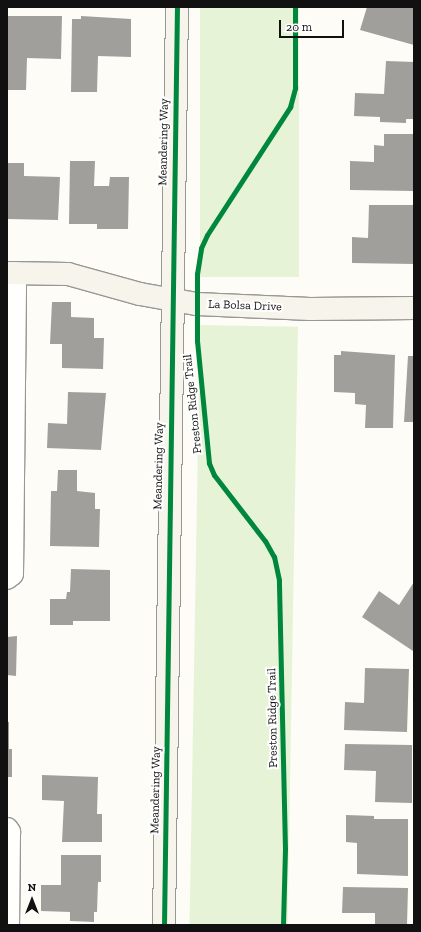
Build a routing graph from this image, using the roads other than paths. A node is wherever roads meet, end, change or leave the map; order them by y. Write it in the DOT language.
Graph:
graph roads {
  1 [pos="177,7"];
  2 [pos="11,273"];
  3 [pos="171,300"];
  4 [pos="414,308"];
  5 [pos="7,578"];
  6 [pos="7,829"];
  7 [pos="8,925"];
  8 [pos="164,925"];
  1 -- 3 [label="street, Meandering Way"];
  2 -- 3 [label="street, La Bolsa Drive"];
  2 -- 5 [label="street"];
  3 -- 4 [label="street, La Bolsa Drive"];
  3 -- 8 [label="street, Meandering Way"];
  6 -- 7 [label="street"];
}
